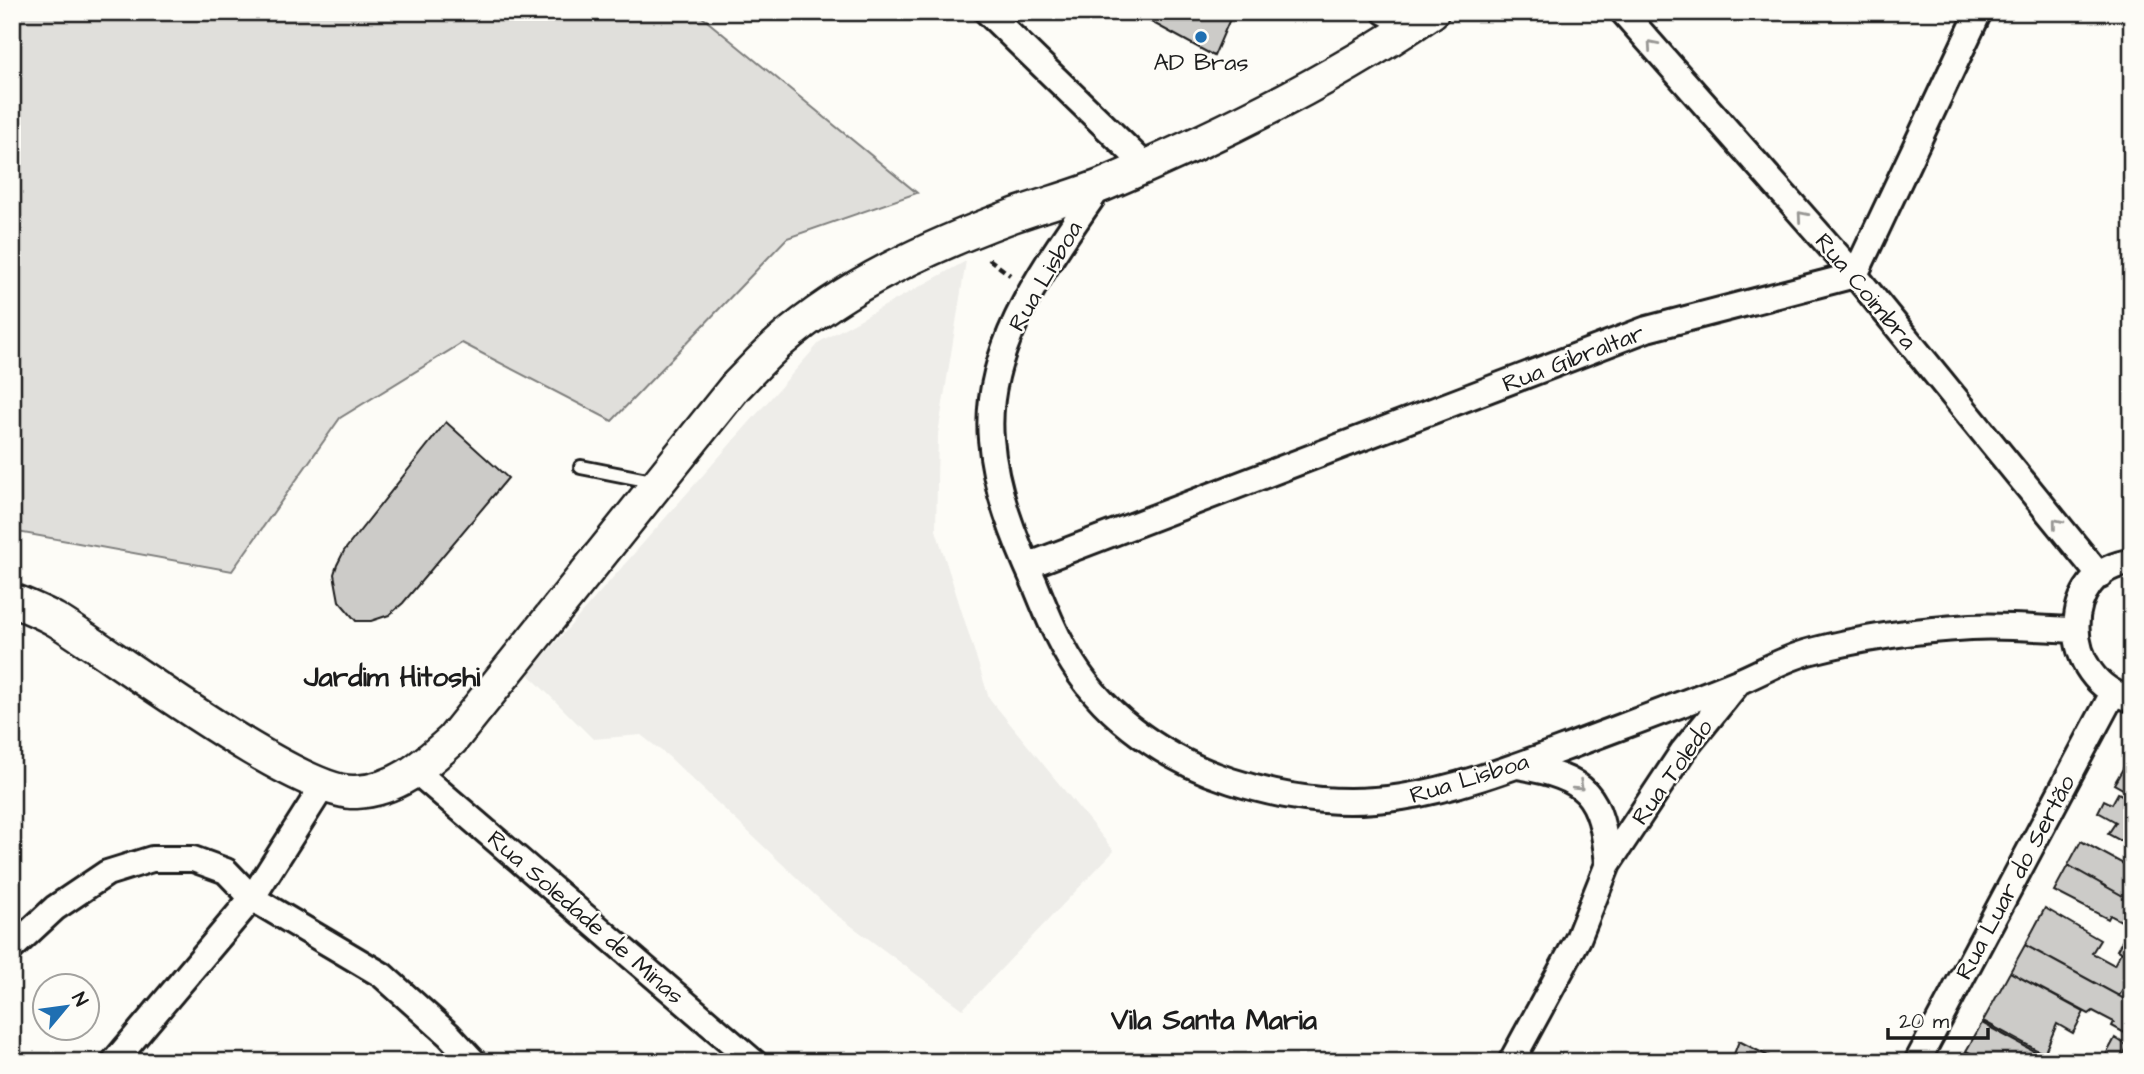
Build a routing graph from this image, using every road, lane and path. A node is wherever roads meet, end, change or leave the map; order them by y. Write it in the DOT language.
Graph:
graph roads {
  1 [pos="987,12"];
  2 [pos="1623,12"];
  3 [pos="1979,12"];
  4 [pos="1410,17"];
  5 [pos="1146,166"];
  6 [pos="1100,186"];
  7 [pos="961,236"];
  8 [pos="1855,275"];
  9 [pos="1031,292"];
  10 [pos="582,467"];
  11 [pos="657,482"];
  12 [pos="2132,562"];
  13 [pos="1027,566"];
  14 [pos="2100,576"];
  15 [pos="12,600"];
  16 [pos="2075,630"];
  17 [pos="1740,681"];
  18 [pos="2122,696"];
  19 [pos="1515,766"];
  20 [pos="417,772"];
  21 [pos="323,786"];
  22 [pos="1608,864"];
  23 [pos="252,898"];
  24 [pos="12,948"];
  25 [pos="114,1062"];
  26 [pos="474,1062"];
  27 [pos="754,1062"];
  28 [pos="1511,1062"];
  29 [pos="1917,1062"];
  1 -- 5 [label="street"];
  8 -- 2 [label="street, Rua Coimbra, one-way"];
  3 -- 8 [label="street"];
  4 -- 5 [label="street"];
  5 -- 6 [label="street"];
  6 -- 7 [label="street"];
  6 -- 9 [label="street, Rua Lisboa"];
  7 -- 9 [label="path"];
  7 -- 11 [label="street"];
  8 -- 13 [label="street, Rua Gibraltar"];
  14 -- 8 [label="street, Rua Coimbra, one-way"];
  9 -- 13 [label="street, Rua Lisboa"];
  10 -- 11 [label="lane"];
  11 -- 20 [label="street"];
  12 -- 14 [label="street"];
  13 -- 19 [label="street, Rua Lisboa"];
  14 -- 16 [label="street"];
  15 -- 21 [label="street"];
  16 -- 17 [label="street, Rua Lisboa"];
  16 -- 18 [label="street"];
  17 -- 19 [label="street, Rua Lisboa"];
  17 -- 22 [label="street, Rua Toledo"];
  18 -- 29 [label="street, Rua Luar do Sertão"];
  19 -- 22 [label="street, Rua Toledo, one-way"];
  20 -- 21 [label="street"];
  20 -- 27 [label="street, Rua Soledade de Minas"];
  21 -- 23 [label="street"];
  22 -- 28 [label="street, Rua Toledo"];
  23 -- 24 [label="street"];
  23 -- 25 [label="street"];
  23 -- 26 [label="street"];
}
